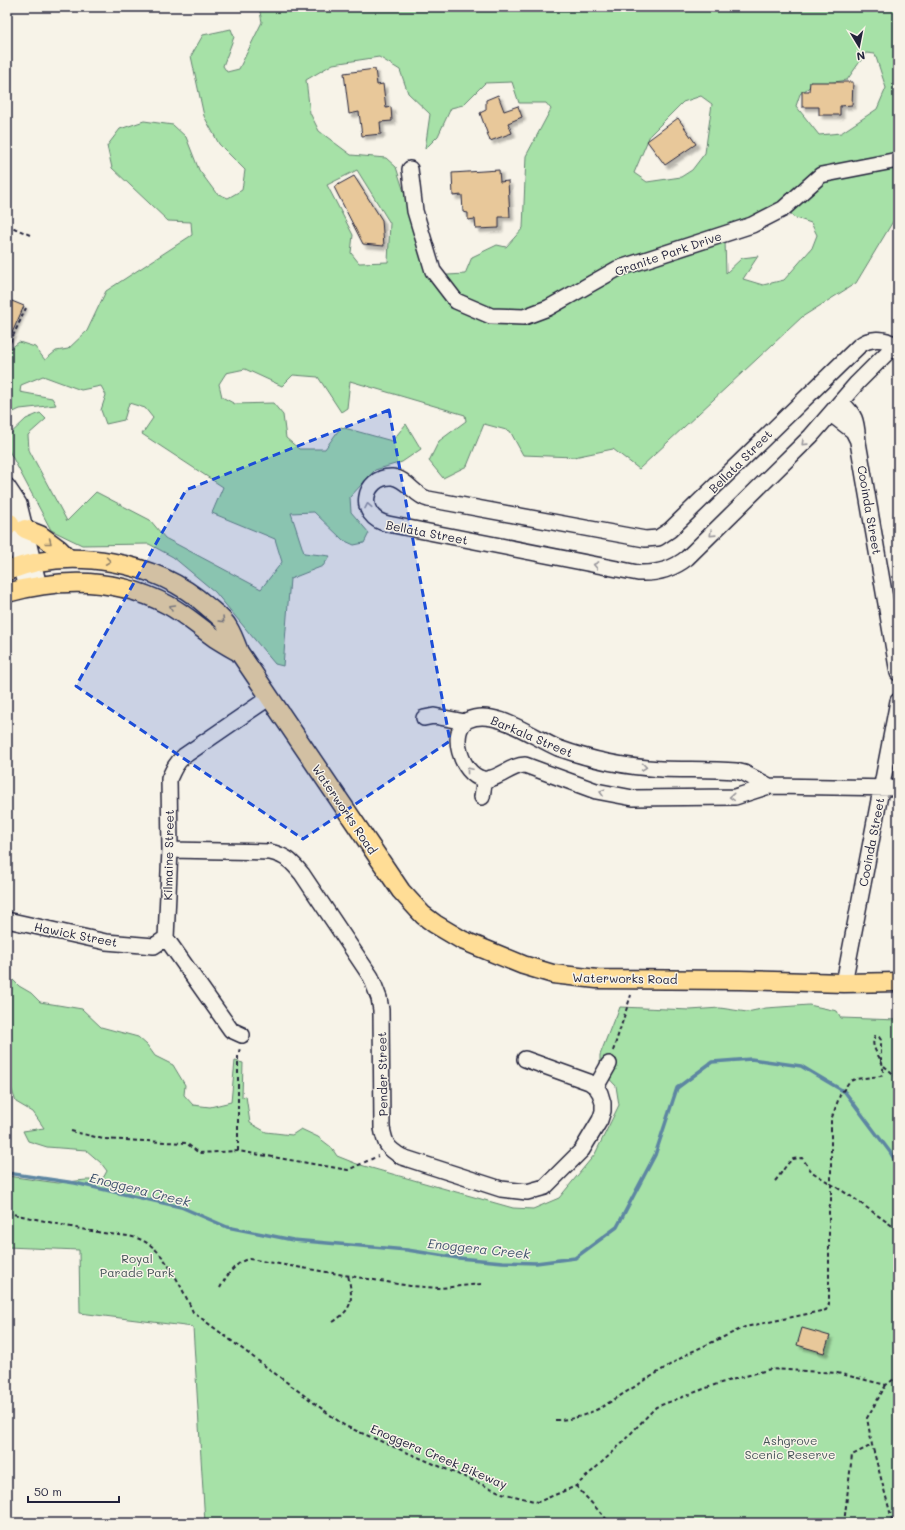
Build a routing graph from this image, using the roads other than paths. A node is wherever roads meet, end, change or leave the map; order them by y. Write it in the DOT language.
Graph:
graph roads {
  1 [pos="898,160"];
  2 [pos="410,169"];
  3 [pos="896,344"];
  4 [pos="841,402"];
  5 [pos="831,414"];
  6 [pos="858,442"];
  7 [pos="7,490"];
  8 [pos="12,522"];
  9 [pos="69,560"];
  10 [pos="21,567"];
  11 [pos="33,587"];
  12 [pos="7,593"];
  13 [pos="239,652"];
  14 [pos="898,673"];
  15 [pos="270,697"];
  16 [pos="898,701"];
  17 [pos="424,718"];
  18 [pos="465,722"];
  19 [pos="491,778"];
  20 [pos="769,786"];
  21 [pos="881,788"];
  22 [pos="898,788"];
  23 [pos="482,796"];
  24 [pos="170,850"];
  25 [pos="7,920"];
  26 [pos="166,938"];
  27 [pos="898,982"];
  28 [pos="844,983"];
  29 [pos="242,1035"];
  30 [pos="526,1059"];
  31 [pos="609,1064"];
  32 [pos="596,1087"];
  1 -- 2 [label="street, Granite Park Drive"];
  3 -- 4 [label="street, Bellata Street"];
  5 -- 3 [label="street, Bellata Street, one-way"];
  4 -- 5 [label="street, Bellata Street"];
  4 -- 6 [label="street, Cooinda Street"];
  5 -- 6 [label="street, Cooinda Street"];
  6 -- 14 [label="street, Cooinda Street"];
  7 -- 8 [label="street"];
  8 -- 9 [label="main road, one-way"];
  8 -- 10 [label="street"];
  9 -- 10 [label="main road, Waterworks Road"];
  9 -- 13 [label="main road, Waterworks Road, one-way"];
  10 -- 11 [label="street"];
  11 -- 12 [label="main road, Waterworks Road"];
  13 -- 11 [label="main road, Waterworks Road, one-way"];
  13 -- 15 [label="main road, Waterworks Road"];
  15 -- 24 [label="street, Kilmaine Street"];
  15 -- 28 [label="main road, Waterworks Road"];
  16 -- 21 [label="street, Cooinda Street"];
  17 -- 18 [label="street"];
  19 -- 18 [label="street, one-way"];
  18 -- 20 [label="street, Barkala Street, one-way"];
  20 -- 19 [label="street, Barkala Street, one-way"];
  19 -- 23 [label="street"];
  20 -- 21 [label="street, Barkala Street"];
  21 -- 22 [label="street, Barkala Street"];
  21 -- 28 [label="street, Cooinda Street"];
  24 -- 26 [label="street, Kilmaine Street"];
  24 -- 32 [label="street, Pender Street"];
  25 -- 26 [label="street, Hawick Street"];
  26 -- 29 [label="street"];
  27 -- 28 [label="main road, Waterworks Road"];
  30 -- 32 [label="street"];
  31 -- 32 [label="street"];
}
